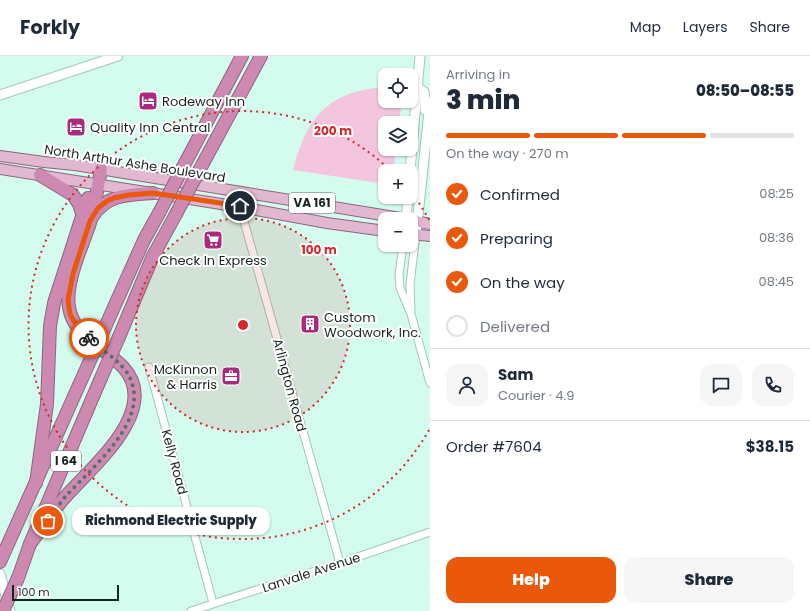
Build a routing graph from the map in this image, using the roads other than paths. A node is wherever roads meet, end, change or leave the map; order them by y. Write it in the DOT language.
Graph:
graph roads {
  1 [pos="118,56"];
  2 [pos="242,56"];
  3 [pos="261,56"];
  4 [pos="420,56"];
  5 [pos="418,77"];
  6 [pos="418,88"];
  7 [pos="0,95"];
  8 [pos="430,102"];
  9 [pos="415,108"];
  10 [pos="427,132"];
  11 [pos="0,156"];
  12 [pos="411,164"];
  13 [pos="0,169"];
  14 [pos="99,169"];
  15 [pos="40,175"];
  16 [pos="95,184"];
  17 [pos="153,193"];
  18 [pos="319,204"];
  19 [pos="240,206"];
  20 [pos="415,212"];
  21 [pos="378,214"];
  22 [pos="87,218"];
  23 [pos="418,222"];
  24 [pos="430,224"];
  25 [pos="378,230"];
  26 [pos="418,235"];
  27 [pos="430,236"];
  28 [pos="402,252"];
  29 [pos="412,252"];
  30 [pos="411,314"];
  31 [pos="150,367"];
  32 [pos="430,383"];
  33 [pos="36,483"];
  34 [pos="430,532"];
  35 [pos="30,544"];
  36 [pos="0,562"];
  37 [pos="340,563"];
  38 [pos="0,574"];
  39 [pos="213,604"];
  40 [pos="3,611"];
  41 [pos="10,611"];
  42 [pos="191,611"];
  1 -- 7 [label="main road"];
  2 -- 33 [label="highway, I 64, bridge"];
  3 -- 35 [label="highway, I 64, bridge"];
  4 -- 5 [label="main road"];
  6 -- 10 [label="main road"];
  8 -- 10 [label="main road"];
  9 -- 12 [label="main road"];
  10 -- 20 [label="main road"];
  11 -- 14 [label="main road, North Arthur Ashe Boulevard / VA 161"];
  13 -- 15 [label="main road, North Arthur Ashe Boulevard / VA 161"];
  14 -- 16 [label="highway"];
  14 -- 18 [label="main road, North Arthur Ashe Boulevard / VA 161"];
  15 -- 16 [label="main road, North Arthur Ashe Boulevard / VA 161"];
  15 -- 22 [label="highway"];
  16 -- 17 [label="main road, North Arthur Ashe Boulevard / VA 161"];
  16 -- 22 [label="highway"];
  17 -- 19 [label="main road, North Arthur Ashe Boulevard / VA 161"];
  17 -- 22 [label="highway"];
  18 -- 19 [label="main road"];
  18 -- 21 [label="main road, North Arthur Ashe Boulevard / VA 161"];
  19 -- 25 [label="main road, North Arthur Ashe Boulevard / VA 161"];
  19 -- 37 [label="street, Arlington Road"];
  22 -- 33 [label="highway"];
  22 -- 35 [label="highway"];
  23 -- 24 [label="main road"];
  26 -- 27 [label="main road"];
  28 -- 30 [label="street"];
  29 -- 30 [label="street"];
  30 -- 32 [label="street"];
  31 -- 39 [label="street, Kelly Road"];
  33 -- 36 [label="highway, I 64"];
  34 -- 37 [label="street, Lanvale Avenue"];
  35 -- 40 [label="highway, I 64, bridge"];
  37 -- 39 [label="street, Lanvale Avenue"];
  38 -- 41 [label="main road"];
  39 -- 42 [label="street, Lanvale Avenue"];
}
